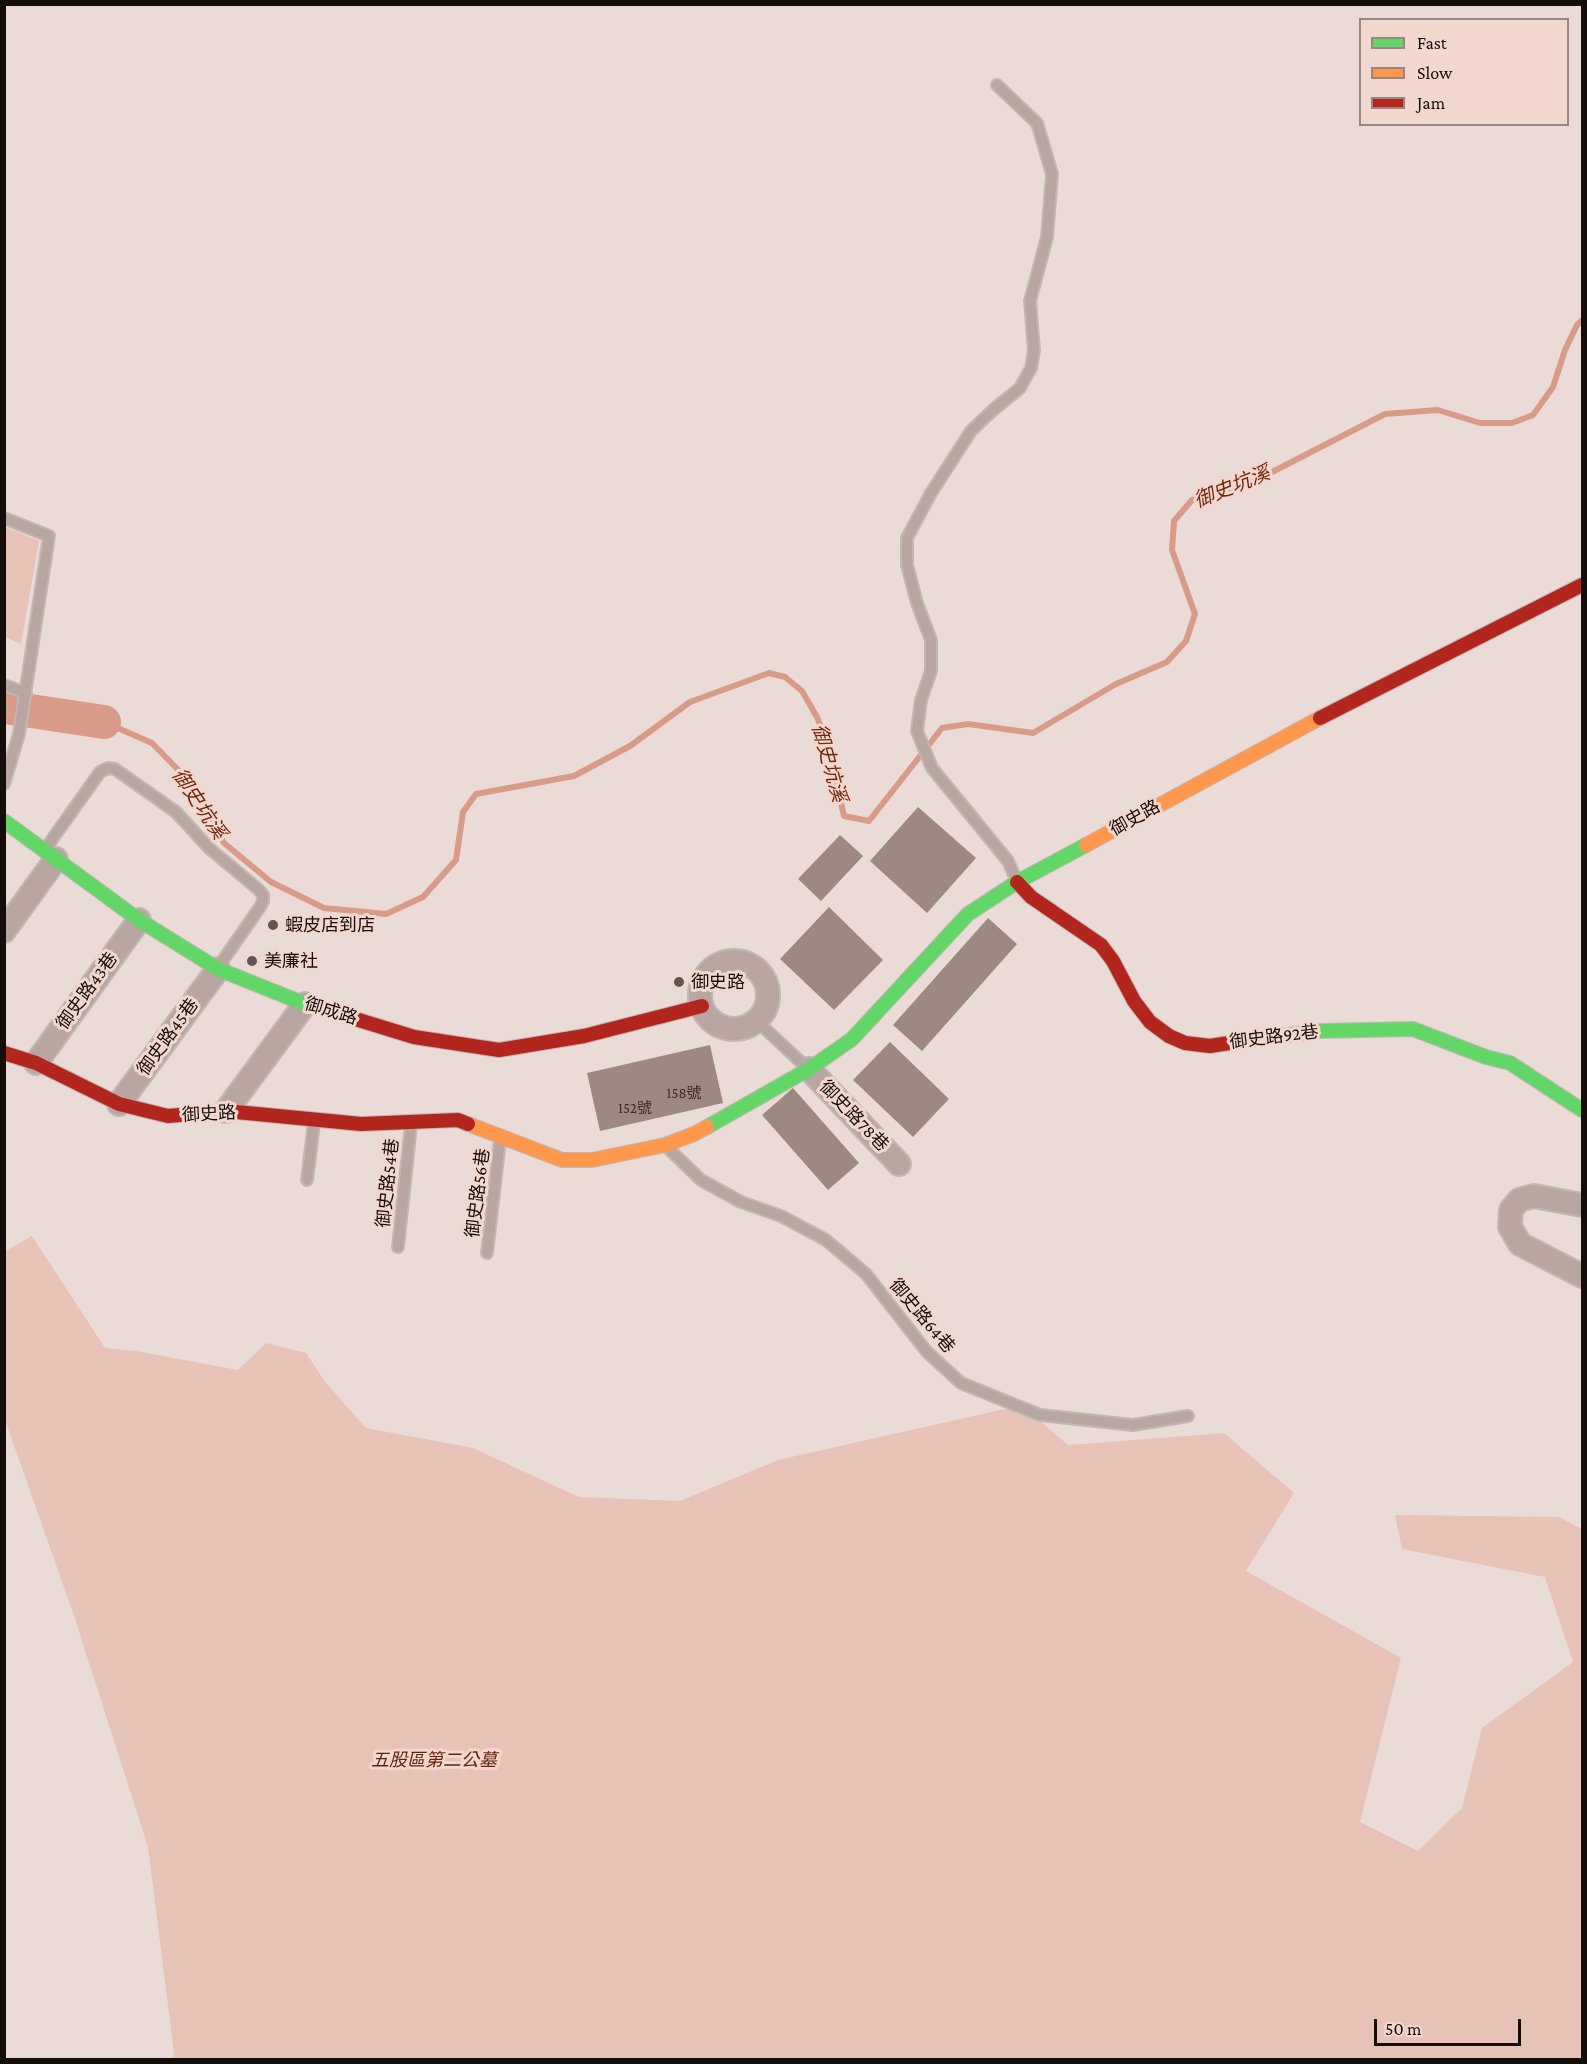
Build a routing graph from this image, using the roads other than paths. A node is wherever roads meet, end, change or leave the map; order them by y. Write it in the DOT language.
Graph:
graph roads {
  1 [pos="998,85"];
  2 [pos="4,518"];
  3 [pos="1582,585"];
  4 [pos="4,685"];
  5 [pos="26,693"];
  6 [pos="4,784"];
  7 [pos="4,821"];
  8 [pos="50,855"];
  9 [pos="1017,882"];
  10 [pos="139,920"];
  11 [pos="4,931"];
  12 [pos="218,969"];
  13 [pos="305,1004"];
  14 [pos="702,1006"];
  15 [pos="757,1021"];
  16 [pos="4,1053"];
  17 [pos="36,1063"];
  18 [pos="809,1069"];
  19 [pos="119,1104"];
  20 [pos="1582,1110"];
  21 [pos="226,1111"];
  22 [pos="314,1119"];
  23 [pos="411,1122"];
  24 [pos="501,1136"];
  25 [pos="665,1145"];
  26 [pos="899,1164"];
  27 [pos="307,1180"];
  28 [pos="1582,1205"];
  29 [pos="398,1247"];
  30 [pos="487,1253"];
  31 [pos="1582,1276"];
  32 [pos="1188,1416"];
  1 -- 9 [label="lane"];
  2 -- 5 [label="lane"];
  3 -- 9 [label="street, 御史路"];
  4 -- 5 [label="lane"];
  5 -- 6 [label="lane"];
  7 -- 8 [label="street, 御成路"];
  8 -- 10 [label="street, 御成路"];
  8 -- 11 [label="street"];
  8 -- 12 [label="lane"];
  9 -- 18 [label="street, 御史路"];
  9 -- 20 [label="street, 御史路92巷"];
  10 -- 12 [label="street, 御成路"];
  10 -- 17 [label="street, 御史路43巷"];
  12 -- 13 [label="street, 御成路"];
  12 -- 19 [label="street, 御史路45巷"];
  13 -- 14 [label="street, 御成路"];
  13 -- 21 [label="street"];
  14 -- 15 [label="street"];
  14 -- 15 [label="street"];
  15 -- 18 [label="lane"];
  16 -- 17 [label="street, 御史路"];
  17 -- 19 [label="street, 御史路"];
  18 -- 25 [label="street, 御史路"];
  18 -- 26 [label="street, 御史路78巷"];
  19 -- 21 [label="street, 御史路"];
  21 -- 22 [label="street, 御史路"];
  22 -- 23 [label="street, 御史路"];
  22 -- 27 [label="lane"];
  23 -- 24 [label="street, 御史路"];
  23 -- 29 [label="lane, 御史路54巷"];
  24 -- 25 [label="street, 御史路"];
  24 -- 30 [label="lane, 御史路56巷"];
  25 -- 32 [label="lane, 御史路64巷"];
  28 -- 31 [label="street"];
}
